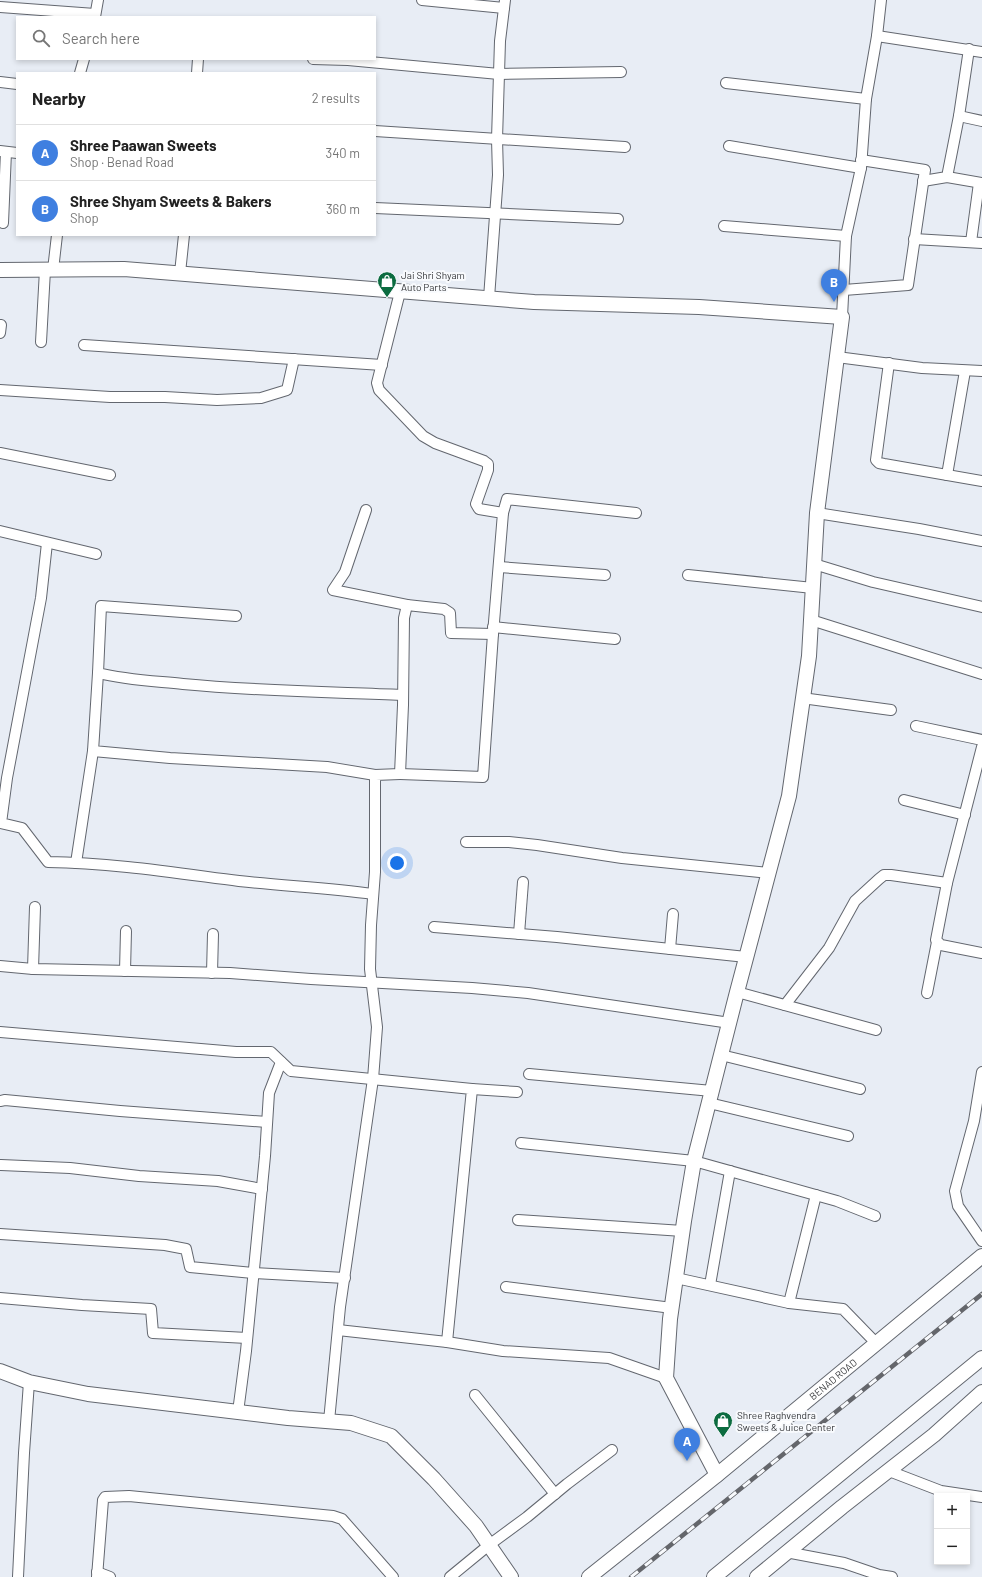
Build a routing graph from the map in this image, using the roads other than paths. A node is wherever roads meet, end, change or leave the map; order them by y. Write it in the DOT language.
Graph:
graph roads {
  1 [pos="98,0"];
  2 [pos="422,0"];
  3 [pos="881,0"];
  4 [pos="504,4"];
  5 [pos="0,7"];
  6 [pos="95,15"];
  7 [pos="877,36"];
  8 [pos="969,49"];
  9 [pos="982,52"];
  10 [pos="84,60"];
  11 [pos="198,60"];
  12 [pos="348,60"];
  13 [pos="80,72"];
  14 [pos="197,72"];
  15 [pos="621,72"];
  16 [pos="500,74"];
  17 [pos="0,82"];
  18 [pos="726,83"];
  19 [pos="16,84"];
  20 [pos="866,99"];
  21 [pos="959,116"];
  22 [pos="982,121"];
  23 [pos="376,131"];
  24 [pos="497,139"];
  25 [pos="729,146"];
  26 [pos="625,147"];
  27 [pos="3,152"];
  28 [pos="16,153"];
  29 [pos="861,164"];
  30 [pos="947,177"];
  31 [pos="924,181"];
  32 [pos="981,183"];
  33 [pos="376,208"];
  34 [pos="494,214"];
  35 [pos="618,219"];
  36 [pos="3,223"];
  37 [pos="724,226"];
  38 [pos="57,236"];
  39 [pos="184,236"];
  40 [pos="846,236"];
  41 [pos="914,238"];
  42 [pos="971,242"];
  43 [pos="982,243"];
  44 [pos="0,270"];
  45 [pos="49,270"];
  46 [pos="180,274"];
  47 [pos="844,290"];
  48 [pos="400,292"];
  49 [pos="489,298"];
  50 [pos="842,317"];
  51 [pos="41,342"];
  52 [pos="84,345"];
  53 [pos="838,357"];
  54 [pos="294,359"];
  55 [pos="889,363"];
  56 [pos="382,365"];
  57 [pos="965,370"];
  58 [pos="982,371"];
  59 [pos="0,390"];
  60 [pos="0,453"];
  61 [pos="110,475"];
  62 [pos="947,475"];
  63 [pos="982,482"];
  64 [pos="366,510"];
  65 [pos="503,513"];
  66 [pos="636,513"];
  67 [pos="817,513"];
  68 [pos="0,531"];
  69 [pos="982,541"];
  70 [pos="47,543"];
  71 [pos="96,554"];
  72 [pos="814,564"];
  73 [pos="499,568"];
  74 [pos="605,575"];
  75 [pos="688,575"];
  76 [pos="813,588"];
  77 [pos="407,605"];
  78 [pos="982,607"];
  79 [pos="236,616"];
  80 [pos="811,620"];
  81 [pos="493,631"];
  82 [pos="615,640"];
  83 [pos="98,673"];
  84 [pos="982,674"];
  85 [pos="402,695"];
  86 [pos="802,698"];
  87 [pos="891,710"];
  88 [pos="916,726"];
  89 [pos="982,740"];
  90 [pos="982,747"];
  91 [pos="92,750"];
  92 [pos="400,774"];
  93 [pos="375,775"];
  94 [pos="904,800"];
  95 [pos="965,815"];
  96 [pos="1,823"];
  97 [pos="466,842"];
  98 [pos="76,863"];
  99 [pos="769,873"];
  100 [pos="523,882"];
  101 [pos="947,883"];
  102 [pos="373,894"];
  103 [pos="35,907"];
  104 [pos="673,914"];
  105 [pos="434,927"];
  106 [pos="126,931"];
  107 [pos="213,934"];
  108 [pos="519,934"];
  109 [pos="937,942"];
  110 [pos="670,949"];
  111 [pos="982,953"];
  112 [pos="746,958"];
  113 [pos="0,966"];
  114 [pos="33,969"];
  115 [pos="125,971"];
  116 [pos="212,973"];
  117 [pos="372,982"];
  118 [pos="737,992"];
  119 [pos="927,994"];
  120 [pos="785,1005"];
  121 [pos="730,1022"];
  122 [pos="876,1030"];
  123 [pos="0,1032"];
  124 [pos="721,1055"];
  125 [pos="281,1062"];
  126 [pos="982,1072"];
  127 [pos="529,1074"];
  128 [pos="373,1079"];
  129 [pos="472,1089"];
  130 [pos="860,1089"];
  131 [pos="517,1092"];
  132 [pos="711,1097"];
  133 [pos="0,1101"];
  134 [pos="268,1122"];
  135 [pos="848,1136"];
  136 [pos="521,1143"];
  137 [pos="694,1161"];
  138 [pos="1,1165"];
  139 [pos="730,1171"];
  140 [pos="262,1189"];
  141 [pos="816,1195"];
  142 [pos="876,1216"];
  143 [pos="518,1220"];
  144 [pos="683,1231"];
  145 [pos="0,1234"];
  146 [pos="982,1241"];
  147 [pos="982,1256"];
  148 [pos="253,1273"];
  149 [pos="345,1278"];
  150 [pos="676,1278"];
  151 [pos="710,1285"];
  152 [pos="506,1287"];
  153 [pos="0,1298"];
  154 [pos="789,1302"];
  155 [pos="672,1308"];
  156 [pos="338,1330"];
  157 [pos="247,1338"];
  158 [pos="447,1342"];
  159 [pos="876,1343"];
  160 [pos="982,1358"];
  161 [pos="0,1371"];
  162 [pos="666,1378"];
  163 [pos="29,1382"];
  164 [pos="982,1392"];
  165 [pos="475,1395"];
  166 [pos="238,1412"];
  167 [pos="329,1421"];
  168 [pos="612,1450"];
  169 [pos="889,1471"];
  170 [pos="717,1476"];
  171 [pos="555,1494"];
  172 [pos="982,1497"];
  173 [pos="489,1545"];
  174 [pos="786,1552"];
  175 [pos="97,1575"];
  176 [pos="18,1577"];
  177 [pos="110,1577"];
  178 [pos="393,1577"];
  179 [pos="450,1577"];
  180 [pos="511,1577"];
  181 [pos="589,1577"];
  182 [pos="714,1577"];
  183 [pos="757,1577"];
  184 [pos="892,1577"];
  1 -- 6 [label="street"];
  2 -- 4 [label="street"];
  3 -- 7 [label="street"];
  4 -- 16 [label="street"];
  5 -- 6 [label="street"];
  7 -- 8 [label="street"];
  7 -- 20 [label="street"];
  8 -- 9 [label="street"];
  8 -- 21 [label="street"];
  10 -- 13 [label="street"];
  11 -- 14 [label="street"];
  12 -- 16 [label="street"];
  15 -- 16 [label="street"];
  16 -- 24 [label="street"];
  17 -- 19 [label="street"];
  18 -- 20 [label="street"];
  20 -- 29 [label="street"];
  21 -- 22 [label="street"];
  21 -- 30 [label="street"];
  23 -- 24 [label="street"];
  24 -- 26 [label="street"];
  24 -- 34 [label="street"];
  25 -- 29 [label="street"];
  27 -- 28 [label="street"];
  27 -- 36 [label="street"];
  29 -- 31 [label="street"];
  29 -- 40 [label="street"];
  30 -- 31 [label="street"];
  30 -- 32 [label="street"];
  31 -- 41 [label="street"];
  32 -- 42 [label="street"];
  33 -- 34 [label="street"];
  34 -- 35 [label="street"];
  34 -- 49 [label="street"];
  37 -- 40 [label="street"];
  38 -- 45 [label="street"];
  39 -- 46 [label="street"];
  40 -- 47 [label="street"];
  41 -- 42 [label="street"];
  41 -- 47 [label="street"];
  42 -- 43 [label="street"];
  44 -- 45 [label="street"];
  45 -- 46 [label="street"];
  45 -- 51 [label="street"];
  46 -- 48 [label="street"];
  47 -- 50 [label="street"];
  48 -- 49 [label="street"];
  48 -- 56 [label="street"];
  49 -- 50 [label="street"];
  50 -- 53 [label="street"];
  52 -- 54 [label="street"];
  53 -- 55 [label="street"];
  53 -- 67 [label="street"];
  54 -- 56 [label="street"];
  54 -- 59 [label="street"];
  55 -- 57 [label="street"];
  55 -- 62 [label="street"];
  56 -- 65 [label="street"];
  57 -- 58 [label="street"];
  57 -- 62 [label="street"];
  60 -- 61 [label="street"];
  62 -- 63 [label="street"];
  64 -- 77 [label="street"];
  65 -- 66 [label="street"];
  65 -- 73 [label="street"];
  67 -- 69 [label="street"];
  67 -- 72 [label="street"];
  68 -- 70 [label="street"];
  70 -- 71 [label="street"];
  70 -- 96 [label="street"];
  72 -- 76 [label="street"];
  72 -- 78 [label="street"];
  73 -- 74 [label="street"];
  73 -- 81 [label="street"];
  75 -- 76 [label="street"];
  76 -- 80 [label="street"];
  77 -- 81 [label="street"];
  77 -- 85 [label="street"];
  79 -- 83 [label="street"];
  80 -- 84 [label="street"];
  80 -- 86 [label="street"];
  81 -- 82 [label="street"];
  81 -- 92 [label="street"];
  83 -- 85 [label="street"];
  83 -- 91 [label="street"];
  85 -- 92 [label="street"];
  86 -- 87 [label="street"];
  86 -- 99 [label="street"];
  88 -- 89 [label="street"];
  90 -- 95 [label="street"];
  91 -- 93 [label="street"];
  91 -- 98 [label="street"];
  92 -- 93 [label="street"];
  93 -- 102 [label="street"];
  94 -- 95 [label="street"];
  95 -- 101 [label="street"];
  96 -- 98 [label="street"];
  97 -- 99 [label="street"];
  98 -- 102 [label="street"];
  99 -- 112 [label="street"];
  100 -- 108 [label="street"];
  101 -- 109 [label="street"];
  101 -- 120 [label="street"];
  102 -- 117 [label="street"];
  103 -- 114 [label="street"];
  104 -- 110 [label="street"];
  105 -- 108 [label="street"];
  106 -- 115 [label="street"];
  107 -- 116 [label="street"];
  108 -- 110 [label="street"];
  109 -- 111 [label="street"];
  109 -- 119 [label="street"];
  110 -- 112 [label="street"];
  112 -- 118 [label="street"];
  113 -- 114 [label="street"];
  114 -- 115 [label="street"];
  115 -- 116 [label="street"];
  116 -- 117 [label="street"];
  117 -- 121 [label="street"];
  117 -- 128 [label="street"];
  118 -- 120 [label="street"];
  118 -- 121 [label="street"];
  120 -- 122 [label="street"];
  121 -- 124 [label="street"];
  123 -- 125 [label="street"];
  124 -- 130 [label="street"];
  124 -- 132 [label="street"];
  125 -- 128 [label="street"];
  125 -- 134 [label="street"];
  126 -- 146 [label="street"];
  127 -- 132 [label="street"];
  128 -- 129 [label="street"];
  128 -- 149 [label="street"];
  129 -- 131 [label="street"];
  129 -- 158 [label="street"];
  132 -- 135 [label="street"];
  132 -- 137 [label="street"];
  133 -- 134 [label="street"];
  134 -- 140 [label="street"];
  136 -- 137 [label="street"];
  137 -- 139 [label="street"];
  137 -- 144 [label="street"];
  138 -- 140 [label="street"];
  139 -- 141 [label="street"];
  139 -- 151 [label="street"];
  140 -- 148 [label="street"];
  141 -- 142 [label="street"];
  141 -- 154 [label="street"];
  143 -- 144 [label="street"];
  144 -- 150 [label="street"];
  145 -- 148 [label="street"];
  147 -- 159 [label="street, BENAD ROAD"];
  148 -- 149 [label="street"];
  148 -- 157 [label="street"];
  149 -- 156 [label="street"];
  150 -- 151 [label="street"];
  150 -- 155 [label="street"];
  151 -- 154 [label="street"];
  152 -- 155 [label="street"];
  153 -- 157 [label="street"];
  154 -- 159 [label="street"];
  155 -- 162 [label="street"];
  156 -- 158 [label="street"];
  156 -- 167 [label="street"];
  157 -- 166 [label="street"];
  158 -- 162 [label="street"];
  159 -- 170 [label="street, BENAD ROAD"];
  160 -- 182 [label="street"];
  161 -- 163 [label="street"];
  162 -- 170 [label="street"];
  163 -- 166 [label="street"];
  163 -- 176 [label="street"];
  164 -- 169 [label="street"];
  165 -- 171 [label="street"];
  166 -- 167 [label="street"];
  167 -- 173 [label="street"];
  168 -- 171 [label="street"];
  169 -- 172 [label="street"];
  169 -- 174 [label="street"];
  170 -- 181 [label="street, BENAD ROAD"];
  171 -- 173 [label="street"];
  173 -- 179 [label="street"];
  173 -- 180 [label="street"];
  174 -- 183 [label="street"];
  174 -- 184 [label="street"];
  175 -- 177 [label="street"];
  175 -- 178 [label="street"];
}
